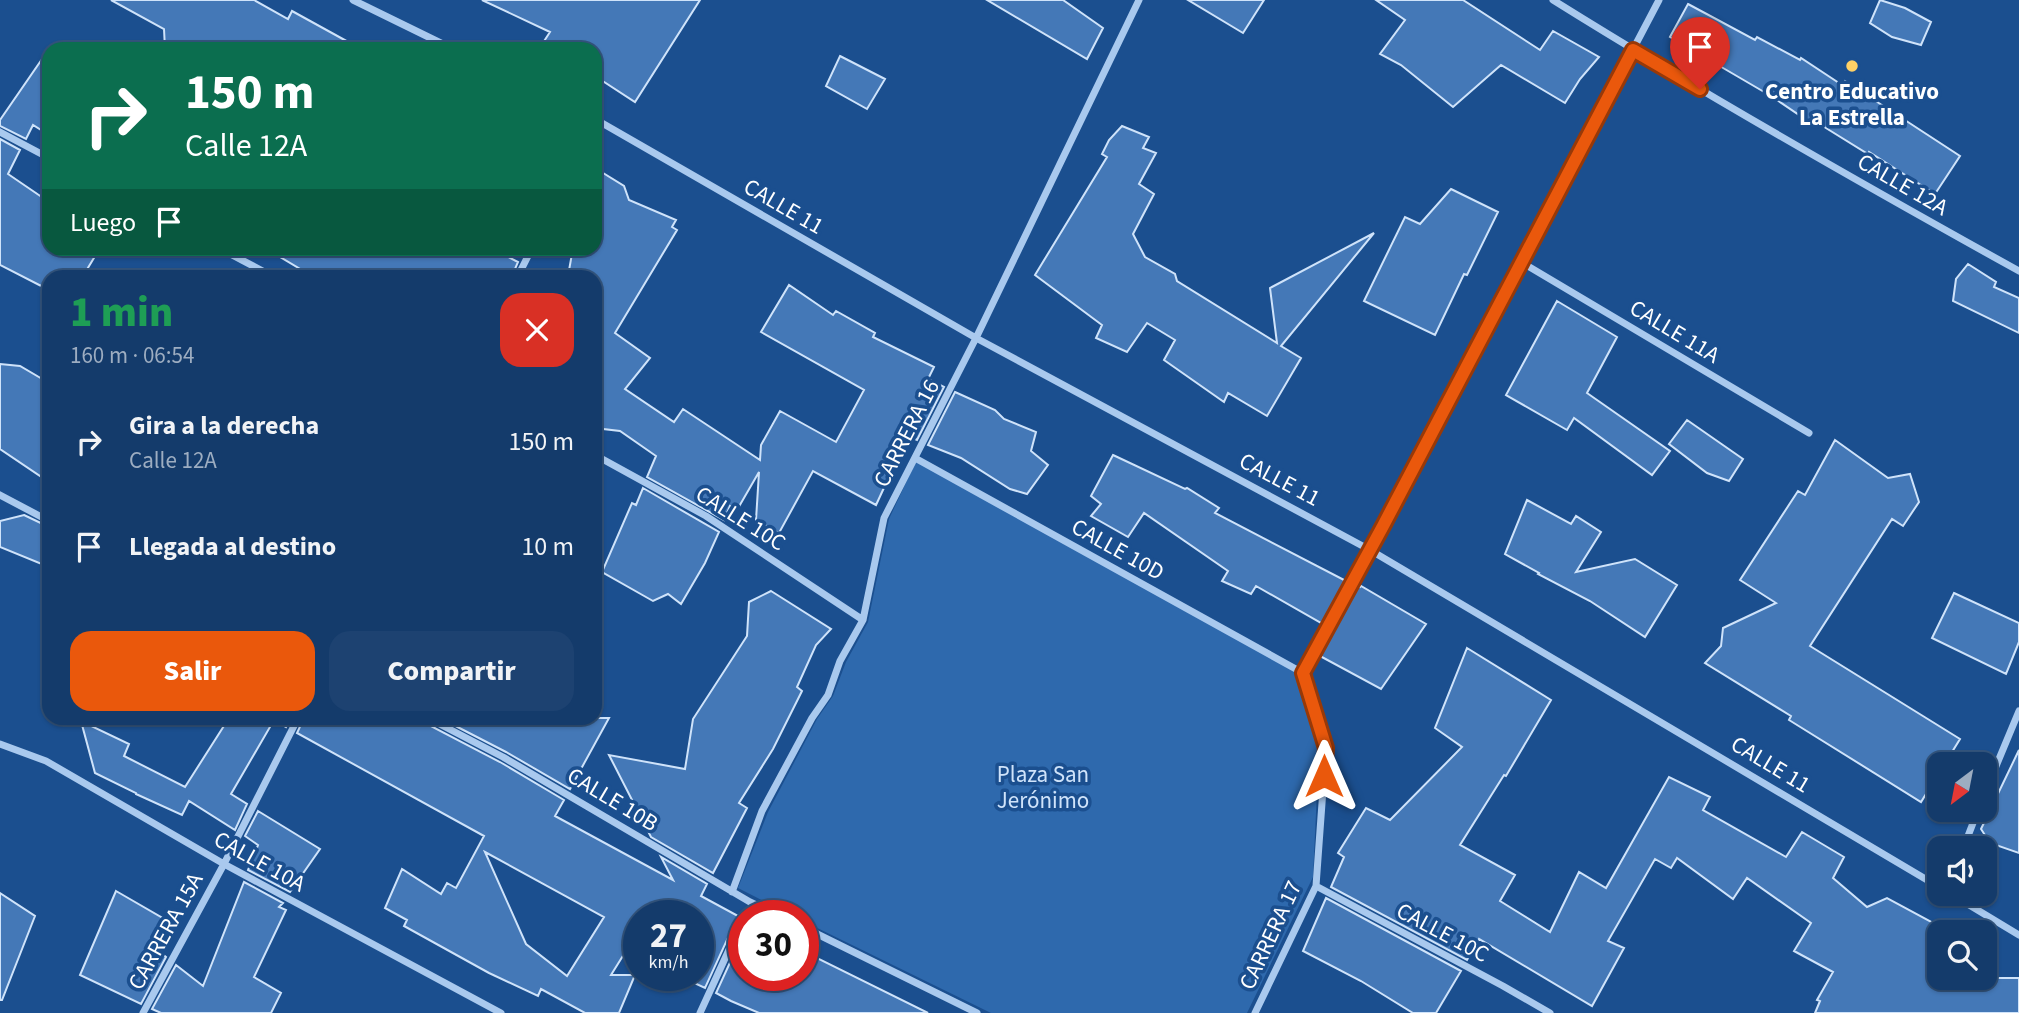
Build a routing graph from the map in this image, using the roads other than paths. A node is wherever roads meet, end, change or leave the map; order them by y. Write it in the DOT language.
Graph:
graph roads {
  1 [pos="354,0"];
  2 [pos="1139,0"];
  3 [pos="1553,0"];
  4 [pos="1659,0"];
  5 [pos="439,42"];
  6 [pos="1633,50"];
  7 [pos="602,123"];
  8 [pos="0,132"];
  9 [pos="42,154"];
  10 [pos="234,256"];
  11 [pos="1521,262"];
  12 [pos="261,270"];
  13 [pos="2019,271"];
  14 [pos="976,338"];
  15 [pos="1810,433"];
  16 [pos="915,458"];
  17 [pos="602,459"];
  18 [pos="0,495"];
  19 [pos="42,517"];
  20 [pos="1370,550"];
  21 [pos="863,620"];
  22 [pos="1303,673"];
  23 [pos="2019,711"];
  24 [pos="294,725"];
  25 [pos="441,725"];
  26 [pos="0,744"];
  27 [pos="1997,764"];
  28 [pos="224,864"];
  29 [pos="1927,880"];
  30 [pos="1316,886"];
  31 [pos="732,892"];
  32 [pos="746,900"];
  33 [pos="1971,906"];
  34 [pos="819,935"];
  35 [pos="2019,935"];
  36 [pos="728,951"];
  37 [pos="143,1013"];
  38 [pos="501,1013"];
  39 [pos="700,1013"];
  40 [pos="977,1013"];
  41 [pos="1255,1013"];
  42 [pos="1550,1013"];
  1 -- 5 [label="street"];
  2 -- 14 [label="street, CARRERA 16"];
  3 -- 6 [label="street, CALLE 12A"];
  4 -- 6 [label="street"];
  6 -- 11 [label="street"];
  6 -- 13 [label="street, CALLE 12A"];
  7 -- 14 [label="street, CALLE 11"];
  8 -- 9 [label="street"];
  10 -- 12 [label="street"];
  11 -- 15 [label="street, CALLE 11A"];
  11 -- 20 [label="street"];
  14 -- 16 [label="street, CARRERA 16"];
  14 -- 20 [label="street, CALLE 11"];
  16 -- 21 [label="street, CARRERA 16"];
  16 -- 22 [label="street, CALLE 10D"];
  17 -- 21 [label="street, CALLE 10C"];
  18 -- 19 [label="street"];
  20 -- 22 [label="street"];
  20 -- 29 [label="street, CALLE 11"];
  21 -- 31 [label="street, CARRERA 16"];
  22 -- 30 [label="street, CARRERA 17"];
  23 -- 27 [label="street"];
  24 -- 28 [label="street, CARRERA 15A"];
  25 -- 31 [label="street, CALLE 10B"];
  26 -- 28 [label="street, CALLE 10A"];
  28 -- 37 [label="street, CARRERA 15A"];
  28 -- 38 [label="street, CALLE 10A"];
  30 -- 41 [label="street, CARRERA 17"];
  30 -- 42 [label="street, CALLE 10C"];
  31 -- 32 [label="street, CALLE 10B"];
  33 -- 35 [label="street"];
  34 -- 40 [label="street"];
  36 -- 39 [label="street"];
}
